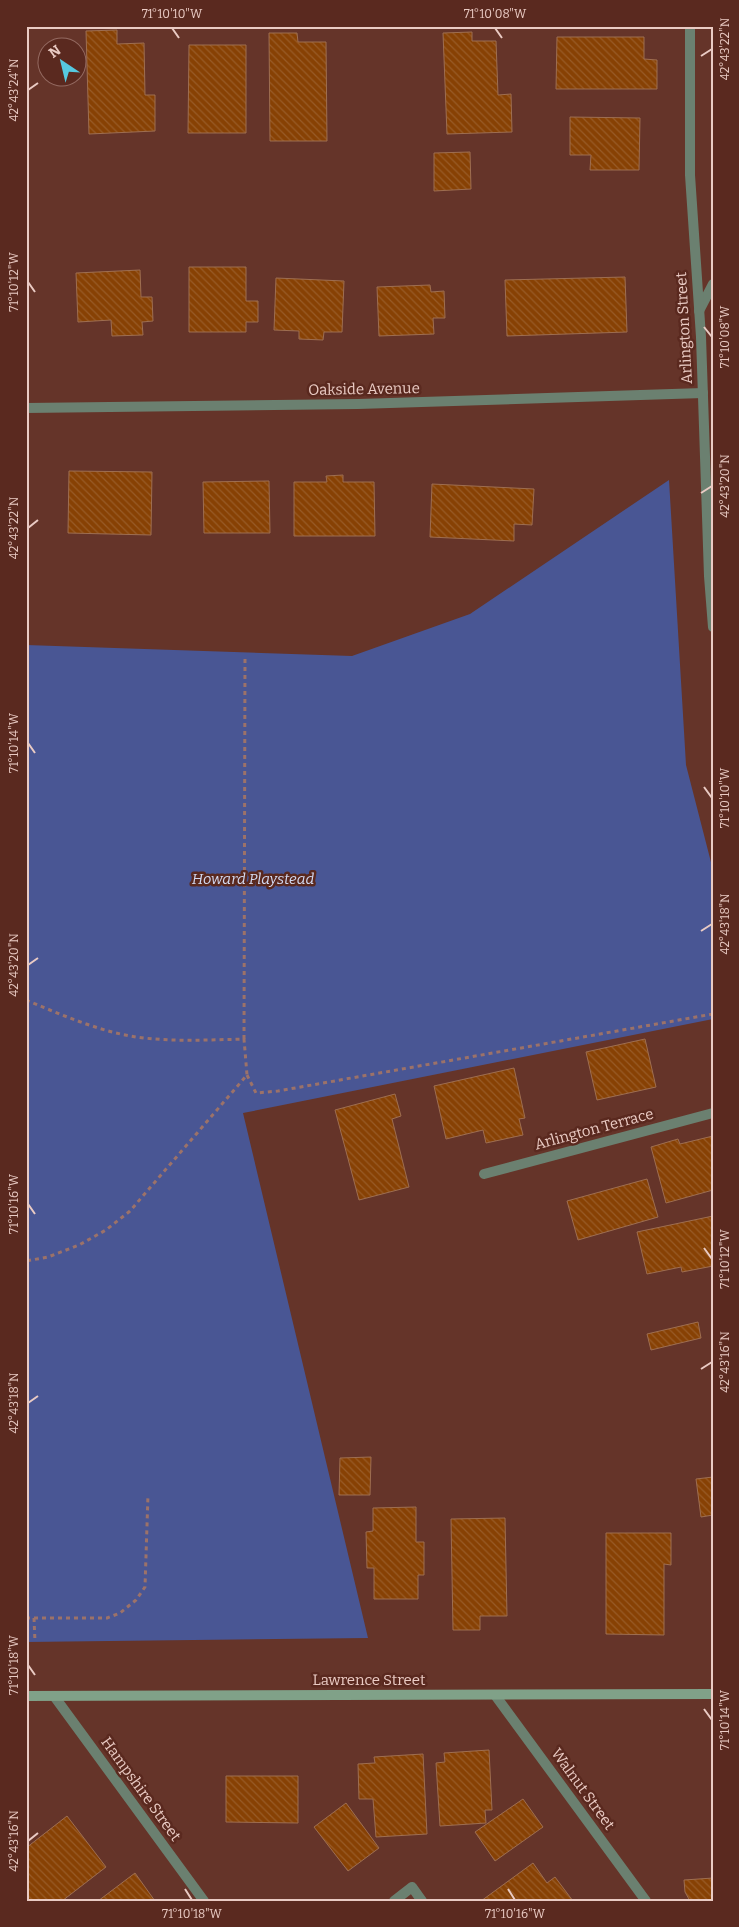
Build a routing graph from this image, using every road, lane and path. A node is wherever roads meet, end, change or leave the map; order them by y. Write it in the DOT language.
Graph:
graph roads {
  1 [pos="690,26"];
  2 [pos="713,284"];
  3 [pos="699,311"];
  4 [pos="703,393"];
  5 [pos="26,408"];
  6 [pos="712,620"];
  7 [pos="713,627"];
  8 [pos="245,657"];
  9 [pos="26,1000"];
  10 [pos="713,1014"];
  11 [pos="244,1039"];
  12 [pos="247,1075"];
  13 [pos="713,1113"];
  14 [pos="484,1174"];
  15 [pos="26,1262"];
  16 [pos="148,1495"];
  17 [pos="26,1618"];
  18 [pos="34,1618"];
  19 [pos="36,1642"];
  20 [pos="713,1694"];
  21 [pos="495,1695"];
  22 [pos="26,1696"];
  23 [pos="54,1696"];
  24 [pos="204,1901"];
  25 [pos="394,1901"];
  26 [pos="422,1901"];
  27 [pos="646,1901"];
  1 -- 3 [label="street, Arlington Street"];
  2 -- 3 [label="street"];
  3 -- 4 [label="street, Arlington Street"];
  4 -- 5 [label="street, Oakside Avenue"];
  4 -- 6 [label="street, Arlington Street"];
  6 -- 7 [label="street, Arlington Street"];
  8 -- 11 [label="path"];
  9 -- 11 [label="path"];
  10 -- 12 [label="path"];
  11 -- 12 [label="path"];
  12 -- 15 [label="path"];
  13 -- 14 [label="street, Arlington Terrace"];
  16 -- 18 [label="path"];
  17 -- 18 [label="path"];
  18 -- 19 [label="path"];
  20 -- 21 [label="main road, Lawrence Street"];
  21 -- 23 [label="main road, Lawrence Street"];
  21 -- 27 [label="street, Walnut Street"];
  22 -- 23 [label="main road, Lawrence Street"];
  23 -- 24 [label="street, Hampshire Street"];
  25 -- 26 [label="street"];
}
